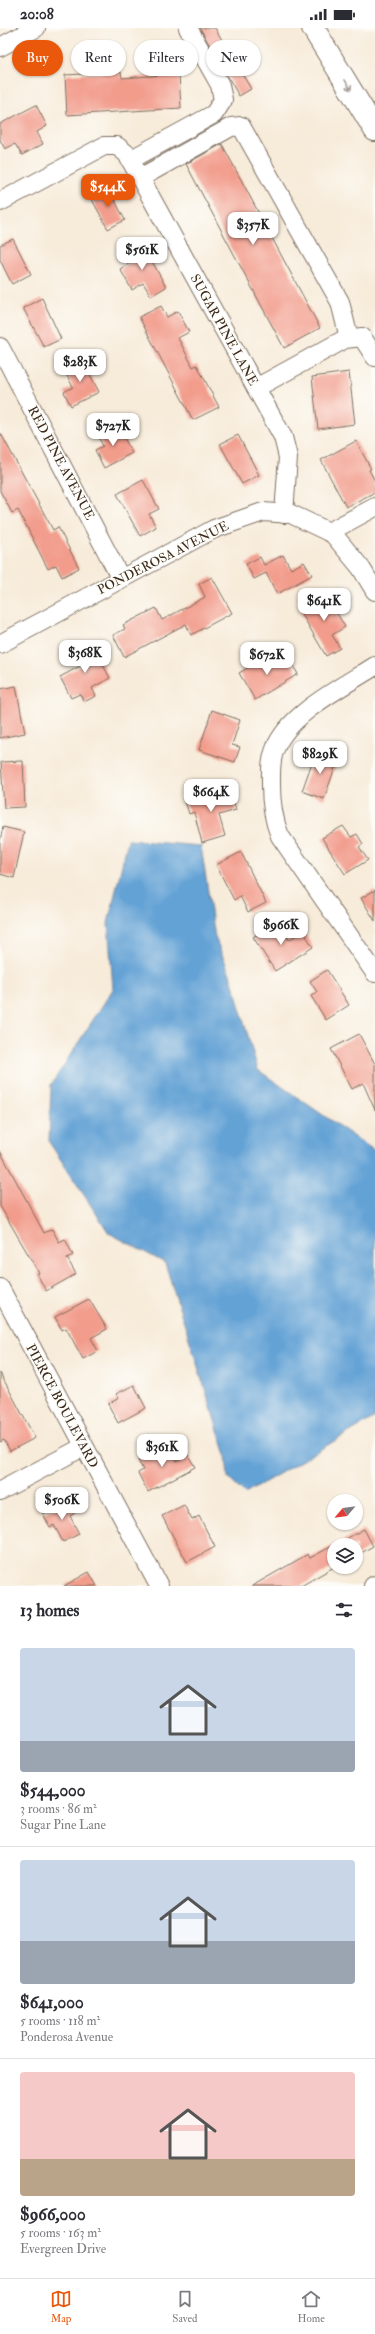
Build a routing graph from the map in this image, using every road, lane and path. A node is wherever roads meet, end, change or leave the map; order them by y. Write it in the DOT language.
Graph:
graph roads {
  1 [pos="36,28"];
  2 [pos="188,28"];
  3 [pos="313,28"];
  4 [pos="0,47"];
  5 [pos="375,130"];
  6 [pos="130,160"];
  7 [pos="140,178"];
  8 [pos="0,202"];
  9 [pos="349,338"];
  10 [pos="0,347"];
  11 [pos="375,357"];
  12 [pos="256,388"];
  13 [pos="375,507"];
  14 [pos="284,514"];
  15 [pos="329,532"];
  16 [pos="121,579"];
  17 [pos="375,592"];
  18 [pos="0,644"];
  19 [pos="375,666"];
  20 [pos="375,973"];
  21 [pos="0,1288"];
  22 [pos="83,1447"];
  23 [pos="0,1491"];
  24 [pos="159,1586"];
  1 -- 4 [label="street"];
  2 -- 6 [label="street"];
  3 -- 5 [label="highway, one-way"];
  6 -- 7 [label="street, SUGAR PINE LANE"];
  6 -- 8 [label="street, SUGAR PINE LANE"];
  7 -- 9 [label="street"];
  7 -- 12 [label="street, SUGAR PINE LANE"];
  9 -- 11 [label="street"];
  9 -- 12 [label="street"];
  10 -- 16 [label="street, RED PINE AVENUE"];
  12 -- 14 [label="street, SUGAR PINE LANE"];
  13 -- 15 [label="street"];
  14 -- 15 [label="street, PONDEROSA AVENUE"];
  14 -- 16 [label="street, PONDEROSA AVENUE"];
  15 -- 17 [label="street, PONDEROSA AVENUE"];
  16 -- 18 [label="street, PONDEROSA AVENUE"];
  19 -- 20 [label="street"];
  21 -- 22 [label="street, PIERCE BOULEVARD"];
  22 -- 23 [label="street"];
  22 -- 24 [label="street, PIERCE BOULEVARD"];
}
